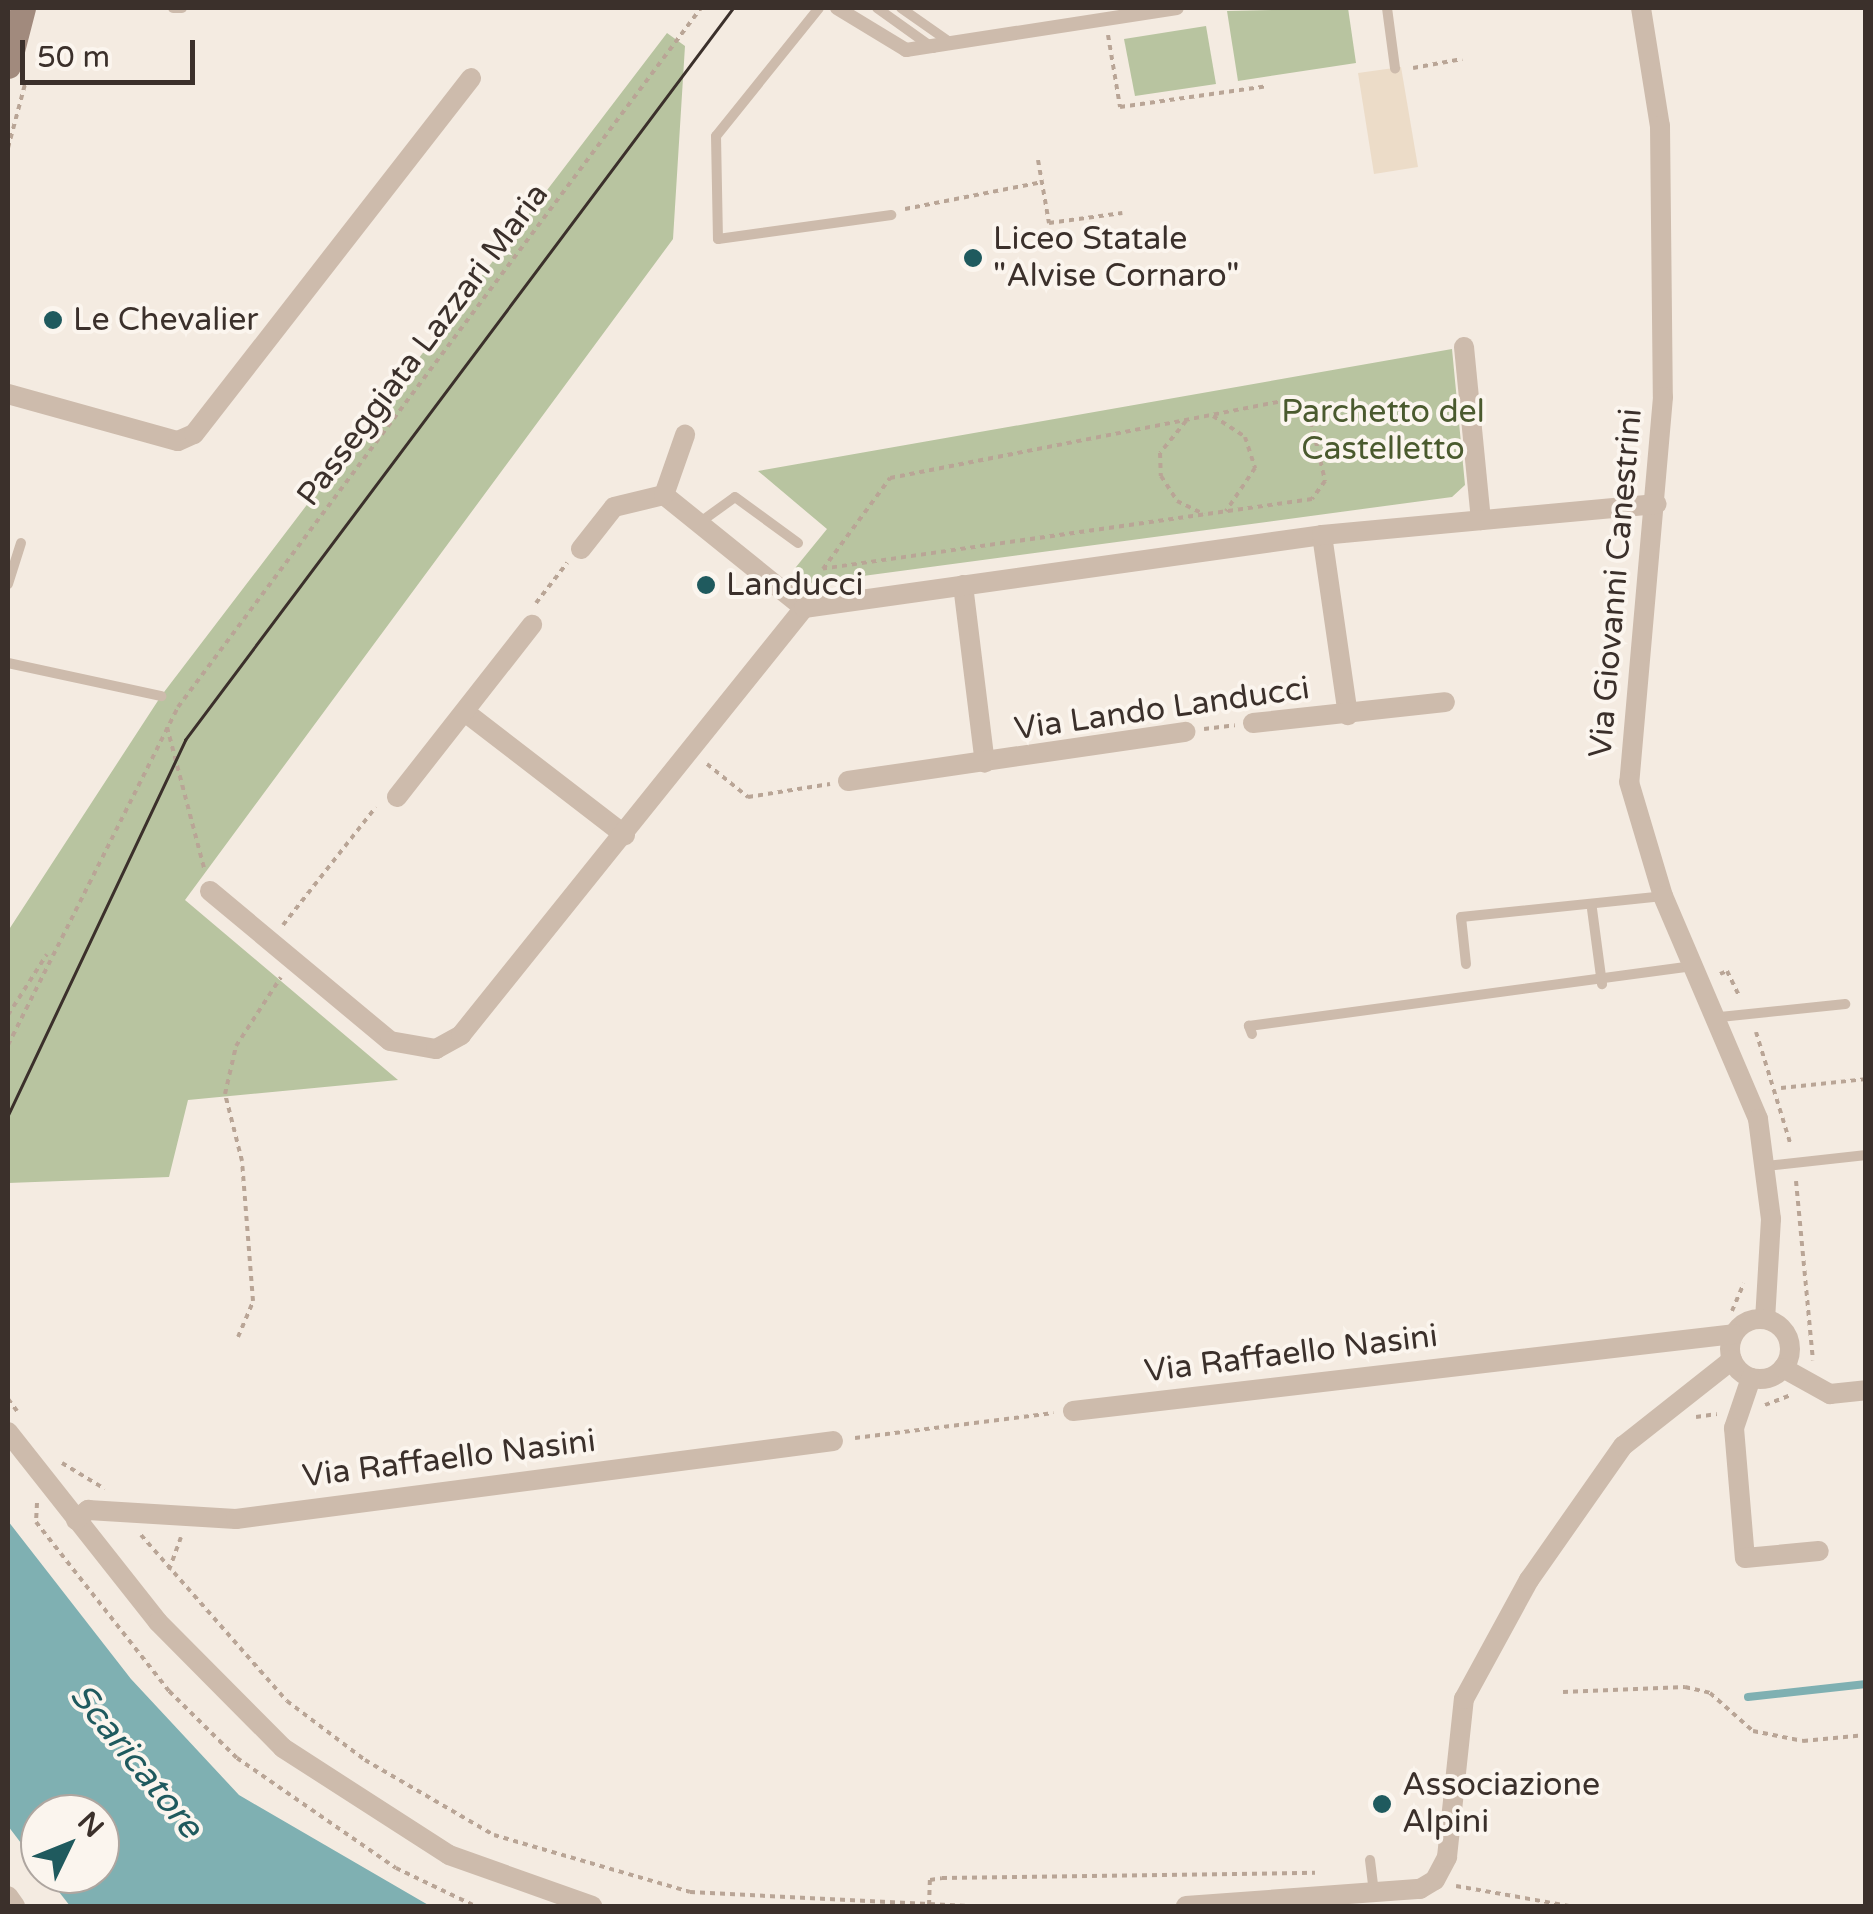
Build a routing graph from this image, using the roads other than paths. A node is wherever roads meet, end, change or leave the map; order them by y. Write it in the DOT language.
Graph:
graph roads {
  1 [pos="23,8"];
  2 [pos="173,8"];
  3 [pos="182,8"];
  4 [pos="819,8"];
  5 [pos="837,8"];
  6 [pos="877,8"];
  7 [pos="901,8"];
  8 [pos="1177,8"];
  9 [pos="1387,8"];
  10 [pos="1641,8"];
  11 [pos="952,44"];
  12 [pos="933,48"];
  13 [pos="8,66"];
  14 [pos="1399,69"];
  15 [pos="471,78"];
  16 [pos="891,215"];
  17 [pos="1464,348"];
  18 [pos="8,394"];
  19 [pos="685,435"];
  20 [pos="664,495"];
  21 [pos="1658,504"];
  22 [pos="1481,520"];
  23 [pos="699,523"];
  24 [pos="1322,536"];
  25 [pos="798,542"];
  26 [pos="20,544"];
  27 [pos="581,549"];
  28 [pos="8,584"];
  29 [pos="963,585"];
  30 [pos="804,608"];
  31 [pos="532,625"];
  32 [pos="8,662"];
  33 [pos="161,696"];
  34 [pos="1446,702"];
  35 [pos="465,712"];
  36 [pos="1348,714"];
  37 [pos="1253,723"];
  38 [pos="1185,732"];
  39 [pos="985,763"];
  40 [pos="848,782"];
  41 [pos="397,796"];
  42 [pos="626,835"];
  43 [pos="210,891"];
  44 [pos="1663,896"];
  45 [pos="1592,909"];
  46 [pos="1466,964"];
  47 [pos="1694,966"];
  48 [pos="1602,984"];
  49 [pos="1844,1004"];
  50 [pos="1720,1017"];
  51 [pos="1252,1034"];
  52 [pos="1866,1155"];
  53 [pos="1766,1166"];
  54 [pos="1765,1319"];
  55 [pos="1734,1334"];
  56 [pos="1732,1360"];
  57 [pos="1783,1368"];
  58 [pos="1751,1378"];
  59 [pos="1866,1390"];
  60 [pos="1073,1411"];
  61 [pos="8,1432"];
  62 [pos="833,1442"];
  63 [pos="76,1520"];
  64 [pos="1819,1551"];
  65 [pos="1370,1860"];
  66 [pos="1374,1893"];
  67 [pos="8,1896"];
  68 [pos="16,1906"];
  69 [pos="592,1906"];
  70 [pos="1186,1906"];
  1 -- 13 [label="main road"];
  2 -- 3 [label="lane"];
  4 -- 16 [label="lane"];
  5 -- 12 [label="street"];
  6 -- 12 [label="lane"];
  7 -- 11 [label="lane"];
  8 -- 11 [label="street"];
  9 -- 14 [label="lane"];
  10 -- 21 [label="street, Via Giovanni Canestrini"];
  11 -- 12 [label="street"];
  15 -- 18 [label="street"];
  17 -- 22 [label="street"];
  19 -- 20 [label="street"];
  20 -- 23 [label="street"];
  20 -- 27 [label="street"];
  21 -- 22 [label="street"];
  21 -- 44 [label="street, Via Giovanni Canestrini"];
  22 -- 24 [label="street"];
  23 -- 25 [label="lane"];
  23 -- 30 [label="street"];
  24 -- 29 [label="street"];
  24 -- 36 [label="street, Via Lando Landucci"];
  26 -- 28 [label="lane"];
  29 -- 30 [label="street"];
  29 -- 39 [label="street, Via Lando Landucci"];
  30 -- 42 [label="street"];
  31 -- 35 [label="street"];
  32 -- 33 [label="lane"];
  34 -- 36 [label="street, Via Lando Landucci"];
  35 -- 41 [label="street"];
  35 -- 42 [label="street"];
  36 -- 37 [label="street, Via Lando Landucci"];
  38 -- 39 [label="street, Via Lando Landucci"];
  39 -- 40 [label="street, Via Lando Landucci"];
  42 -- 43 [label="street"];
  44 -- 45 [label="lane"];
  44 -- 47 [label="street, Via Giovanni Canestrini"];
  45 -- 46 [label="lane"];
  45 -- 48 [label="lane"];
  47 -- 48 [label="lane"];
  47 -- 50 [label="street, Via Giovanni Canestrini"];
  48 -- 51 [label="lane"];
  49 -- 50 [label="lane"];
  50 -- 53 [label="street, Via Giovanni Canestrini"];
  52 -- 53 [label="lane"];
  53 -- 54 [label="street, Via Giovanni Canestrini"];
  54 -- 55 [label="street"];
  54 -- 57 [label="street, Via Giovanni Canestrini"];
  55 -- 56 [label="street"];
  55 -- 60 [label="street, Via Raffaello Nasini"];
  56 -- 58 [label="street"];
  56 -- 66 [label="street"];
  57 -- 58 [label="street"];
  57 -- 59 [label="street"];
  58 -- 64 [label="street"];
  61 -- 63 [label="street"];
  62 -- 63 [label="street, Via Raffaello Nasini"];
  63 -- 69 [label="street"];
  65 -- 66 [label="lane"];
  66 -- 70 [label="street"];
  67 -- 68 [label="street"];
}
